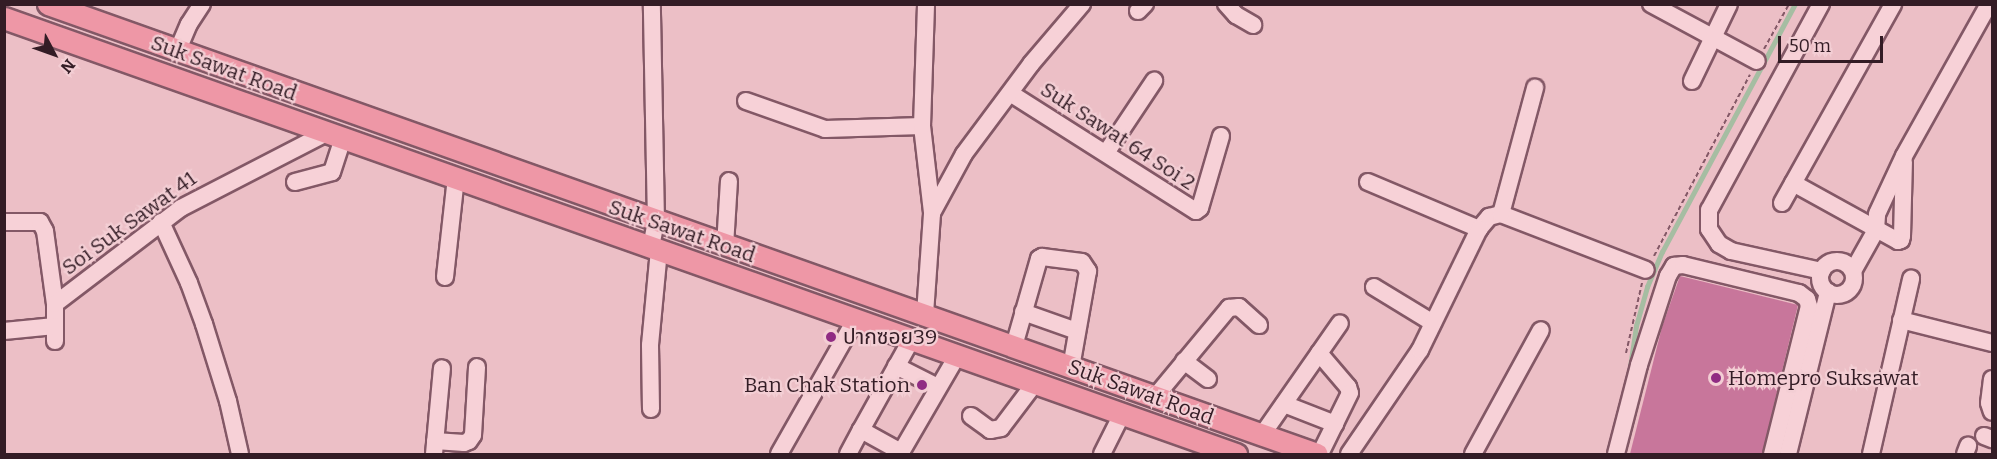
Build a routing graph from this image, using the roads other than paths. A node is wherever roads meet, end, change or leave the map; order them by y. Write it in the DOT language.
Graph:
graph roads {
  1 [pos="48,4"];
  2 [pos="202,4"];
  3 [pos="651,4"];
  4 [pos="926,4"];
  5 [pos="1082,4"];
  6 [pos="1226,4"];
  7 [pos="1651,4"];
  8 [pos="1730,4"];
  9 [pos="1821,4"];
  10 [pos="1893,4"];
  11 [pos="1989,4"];
  12 [pos="94,13"];
  13 [pos="4,18"];
  14 [pos="1253,25"];
  15 [pos="1713,38"];
  16 [pos="177,51"];
  17 [pos="1757,61"];
  18 [pos="1154,81"];
  19 [pos="1692,81"];
  20 [pos="1535,88"];
  21 [pos="1010,93"];
  22 [pos="746,101"];
  23 [pos="922,126"];
  24 [pos="335,135"];
  25 [pos="1221,136"];
  26 [pos="1106,153"];
  27 [pos="1904,156"];
  28 [pos="456,178"];
  29 [pos="729,181"];
  30 [pos="295,182"];
  31 [pos="1368,182"];
  32 [pos="1793,183"];
  33 [pos="1782,203"];
  34 [pos="932,213"];
  35 [pos="1501,214"];
  36 [pos="4,222"];
  37 [pos="161,222"];
  38 [pos="656,222"];
  39 [pos="1873,223"];
  40 [pos="1479,229"];
  41 [pos="725,246"];
  42 [pos="655,249"];
  43 [pos="1849,267"];
  44 [pos="1646,270"];
  45 [pos="1822,271"];
  46 [pos="445,277"];
  47 [pos="1911,279"];
  48 [pos="1374,287"];
  49 [pos="1828,292"];
  50 [pos="55,304"];
  51 [pos="1023,312"];
  52 [pos="925,314"];
  53 [pos="855,320"];
  54 [pos="1902,320"];
  55 [pos="1340,323"];
  56 [pos="1433,323"];
  57 [pos="1259,325"];
  58 [pos="1541,330"];
  59 [pos="4,331"];
  60 [pos="1077,332"];
  61 [pos="911,340"];
  62 [pos="1992,343"];
  63 [pos="1014,346"];
  64 [pos="1320,353"];
  65 [pos="957,356"];
  66 [pos="1184,361"];
  67 [pos="896,366"];
  68 [pos="477,367"];
  69 [pos="1071,367"];
  70 [pos="442,368"];
  71 [pos="1208,379"];
  72 [pos="1992,379"];
  73 [pos="1035,383"];
  74 [pos="938,387"];
  75 [pos="1155,397"];
  76 [pos="1284,404"];
  77 [pos="651,409"];
  78 [pos="1992,412"];
  79 [pos="1122,414"];
  80 [pos="971,416"];
  81 [pos="1335,424"];
  82 [pos="861,430"];
  83 [pos="1262,435"];
  84 [pos="435,448"];
  85 [pos="901,453"];
  86 [pos="240,454"];
  87 [pos="779,454"];
  88 [pos="848,454"];
  89 [pos="1102,454"];
  90 [pos="1236,454"];
  91 [pos="1319,454"];
  92 [pos="1349,454"];
  93 [pos="1473,454"];
  94 [pos="1616,454"];
  95 [pos="1772,454"];
  96 [pos="1788,454"];
  97 [pos="1871,454"];
  1 -- 12 [label="main road, Suk Sawat Road"];
  2 -- 16 [label="street"];
  3 -- 38 [label="street"];
  4 -- 23 [label="street"];
  5 -- 21 [label="street"];
  6 -- 14 [label="street"];
  7 -- 15 [label="street"];
  8 -- 15 [label="street"];
  9 -- 45 [label="street"];
  10 -- 32 [label="street"];
  11 -- 27 [label="street"];
  12 -- 16 [label="main road, Suk Sawat Road"];
  13 -- 24 [label="main road, Suk Sawat Road"];
  15 -- 17 [label="street"];
  15 -- 19 [label="street"];
  16 -- 38 [label="main road, Suk Sawat Road"];
  18 -- 26 [label="street"];
  20 -- 35 [label="street"];
  21 -- 26 [label="street, Suk Sawat 64 Soi 2"];
  21 -- 34 [label="street"];
  22 -- 23 [label="street"];
  23 -- 34 [label="street"];
  24 -- 28 [label="main road, Suk Sawat Road"];
  24 -- 30 [label="street"];
  24 -- 37 [label="street, Soi Suk Sawat 41"];
  25 -- 26 [label="street, Suk Sawat 64 Soi 2"];
  27 -- 39 [label="street"];
  27 -- 39 [label="street"];
  28 -- 42 [label="main road, Suk Sawat Road"];
  28 -- 46 [label="street"];
  29 -- 41 [label="street"];
  31 -- 40 [label="street"];
  32 -- 33 [label="street"];
  32 -- 39 [label="street"];
  34 -- 52 [label="street"];
  35 -- 40 [label="street"];
  35 -- 44 [label="street"];
  36 -- 50 [label="street"];
  37 -- 50 [label="street, Soi Suk Sawat 41"];
  37 -- 86 [label="street"];
  38 -- 41 [label="main road, Suk Sawat Road"];
  38 -- 42 [label="street"];
  39 -- 43 [label="street"];
  40 -- 56 [label="street"];
  41 -- 52 [label="main road, Suk Sawat Road"];
  42 -- 53 [label="main road, Suk Sawat Road"];
  42 -- 77 [label="street"];
  43 -- 45 [label="street"];
  43 -- 49 [label="street"];
  45 -- 49 [label="street"];
  47 -- 54 [label="street"];
  48 -- 56 [label="street"];
  49 -- 96 [label="street"];
  50 -- 59 [label="street"];
  51 -- 60 [label="street"];
  51 -- 60 [label="street"];
  51 -- 63 [label="street"];
  52 -- 63 [label="main road, Suk Sawat Road"];
  53 -- 61 [label="main road, Suk Sawat Road"];
  53 -- 87 [label="street"];
  54 -- 62 [label="street"];
  54 -- 97 [label="street"];
  55 -- 64 [label="street"];
  56 -- 92 [label="street"];
  57 -- 66 [label="street"];
  58 -- 93 [label="street"];
  60 -- 69 [label="street"];
  61 -- 65 [label="main road, Suk Sawat Road"];
  61 -- 67 [label="street"];
  63 -- 69 [label="main road, Suk Sawat Road"];
  64 -- 76 [label="street"];
  64 -- 81 [label="street"];
  65 -- 73 [label="main road, Suk Sawat Road"];
  65 -- 74 [label="street"];
  66 -- 71 [label="street"];
  66 -- 75 [label="street"];
  67 -- 74 [label="street"];
  67 -- 82 [label="street"];
  68 -- 84 [label="street"];
  69 -- 75 [label="main road, Suk Sawat Road"];
  70 -- 84 [label="street"];
  72 -- 78 [label="street"];
  73 -- 79 [label="main road, Suk Sawat Road"];
  73 -- 80 [label="street"];
  74 -- 85 [label="street"];
  75 -- 83 [label="main road, Suk Sawat Road"];
  76 -- 81 [label="street"];
  76 -- 83 [label="street"];
  79 -- 89 [label="street"];
  79 -- 90 [label="main road, Suk Sawat Road"];
  81 -- 91 [label="street"];
  82 -- 85 [label="street"];
  82 -- 88 [label="street"];
  83 -- 91 [label="main road, Suk Sawat Road"];
  94 -- 95 [label="street"];
}
